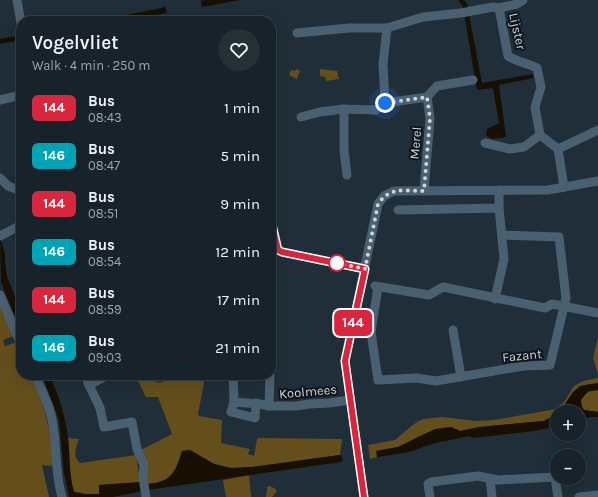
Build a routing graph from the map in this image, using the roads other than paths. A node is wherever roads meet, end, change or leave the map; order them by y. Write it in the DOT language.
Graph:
graph roads {
  1 [pos="17,0"];
  2 [pos="523,0"];
  3 [pos="496,5"];
  4 [pos="20,16"];
  5 [pos="387,28"];
  6 [pos="297,34"];
  7 [pos="473,80"];
  8 [pos="16,97"];
  9 [pos="427,97"];
  10 [pos="0,100"];
  11 [pos="385,103"];
  12 [pos="344,109"];
  13 [pos="301,117"];
  14 [pos="598,130"];
  15 [pos="540,135"];
  16 [pos="485,143"];
  17 [pos="558,149"];
  18 [pos="347,175"];
  19 [pos="0,178"];
  20 [pos="598,181"];
  21 [pos="564,187"];
  22 [pos="16,189"];
  23 [pos="499,190"];
  24 [pos="424,191"];
  25 [pos="499,208"];
  26 [pos="398,210"];
  27 [pos="16,228"];
  28 [pos="502,235"];
  29 [pos="1,236"];
  30 [pos="276,252"];
  31 [pos="365,269"];
  32 [pos="0,295"];
  33 [pos="495,299"];
  34 [pos="564,306"];
  35 [pos="598,313"];
  36 [pos="352,328"];
  37 [pos="453,330"];
  38 [pos="16,332"];
  39 [pos="371,332"];
  40 [pos="461,377"];
  41 [pos="37,380"];
  42 [pos="87,380"];
  43 [pos="98,380"];
  44 [pos="233,380"];
  45 [pos="270,380"];
  46 [pos="89,385"];
  47 [pos="350,400"];
  48 [pos="234,402"];
  49 [pos="256,403"];
  50 [pos="268,406"];
  51 [pos="490,479"];
  52 [pos="598,494"];
  53 [pos="145,496"];
  54 [pos="62,497"];
  55 [pos="360,497"];
  56 [pos="364,497"];
  57 [pos="430,497"];
  58 [pos="492,497"];
  59 [pos="558,497"];
  60 [pos="579,497"];
  1 -- 4 [label="street"];
  2 -- 3 [label="street, Lijster"];
  3 -- 5 [label="street, Lijster"];
  3 -- 15 [label="street, Lijster"];
  5 -- 6 [label="street"];
  5 -- 11 [label="street"];
  7 -- 9 [label="street"];
  8 -- 10 [label="street"];
  9 -- 11 [label="street"];
  9 -- 24 [label="street, Merel"];
  11 -- 12 [label="street"];
  12 -- 13 [label="street"];
  12 -- 18 [label="street"];
  14 -- 17 [label="street"];
  15 -- 16 [label="street"];
  15 -- 17 [label="street"];
  17 -- 21 [label="street"];
  19 -- 22 [label="street"];
  20 -- 21 [label="street"];
  21 -- 23 [label="street"];
  23 -- 24 [label="street"];
  23 -- 25 [label="street"];
  24 -- 31 [label="street"];
  25 -- 26 [label="street"];
  25 -- 28 [label="street"];
  27 -- 29 [label="street"];
  28 -- 33 [label="street"];
  28 -- 34 [label="street, Fazant"];
  30 -- 31 [label="street"];
  31 -- 36 [label="street"];
  32 -- 38 [label="street"];
  33 -- 34 [label="street, Fazant"];
  33 -- 39 [label="street, Fazant"];
  34 -- 35 [label="street, Fazant"];
  34 -- 40 [label="street, Fazant"];
  36 -- 39 [label="street"];
  36 -- 47 [label="street"];
  37 -- 40 [label="street"];
  39 -- 40 [label="street, Fazant"];
  41 -- 54 [label="street"];
  42 -- 46 [label="street"];
  43 -- 46 [label="street"];
  44 -- 48 [label="street"];
  45 -- 50 [label="street, Koolmees"];
  46 -- 53 [label="street"];
  47 -- 50 [label="street, Koolmees"];
  47 -- 56 [label="street"];
  48 -- 49 [label="street, Koolmees"];
  48 -- 49 [label="street"];
  49 -- 50 [label="street, Koolmees"];
  51 -- 57 [label="street"];
  51 -- 58 [label="street"];
  51 -- 59 [label="street"];
  52 -- 60 [label="street"];
  55 -- 56 [label="street"];
}
